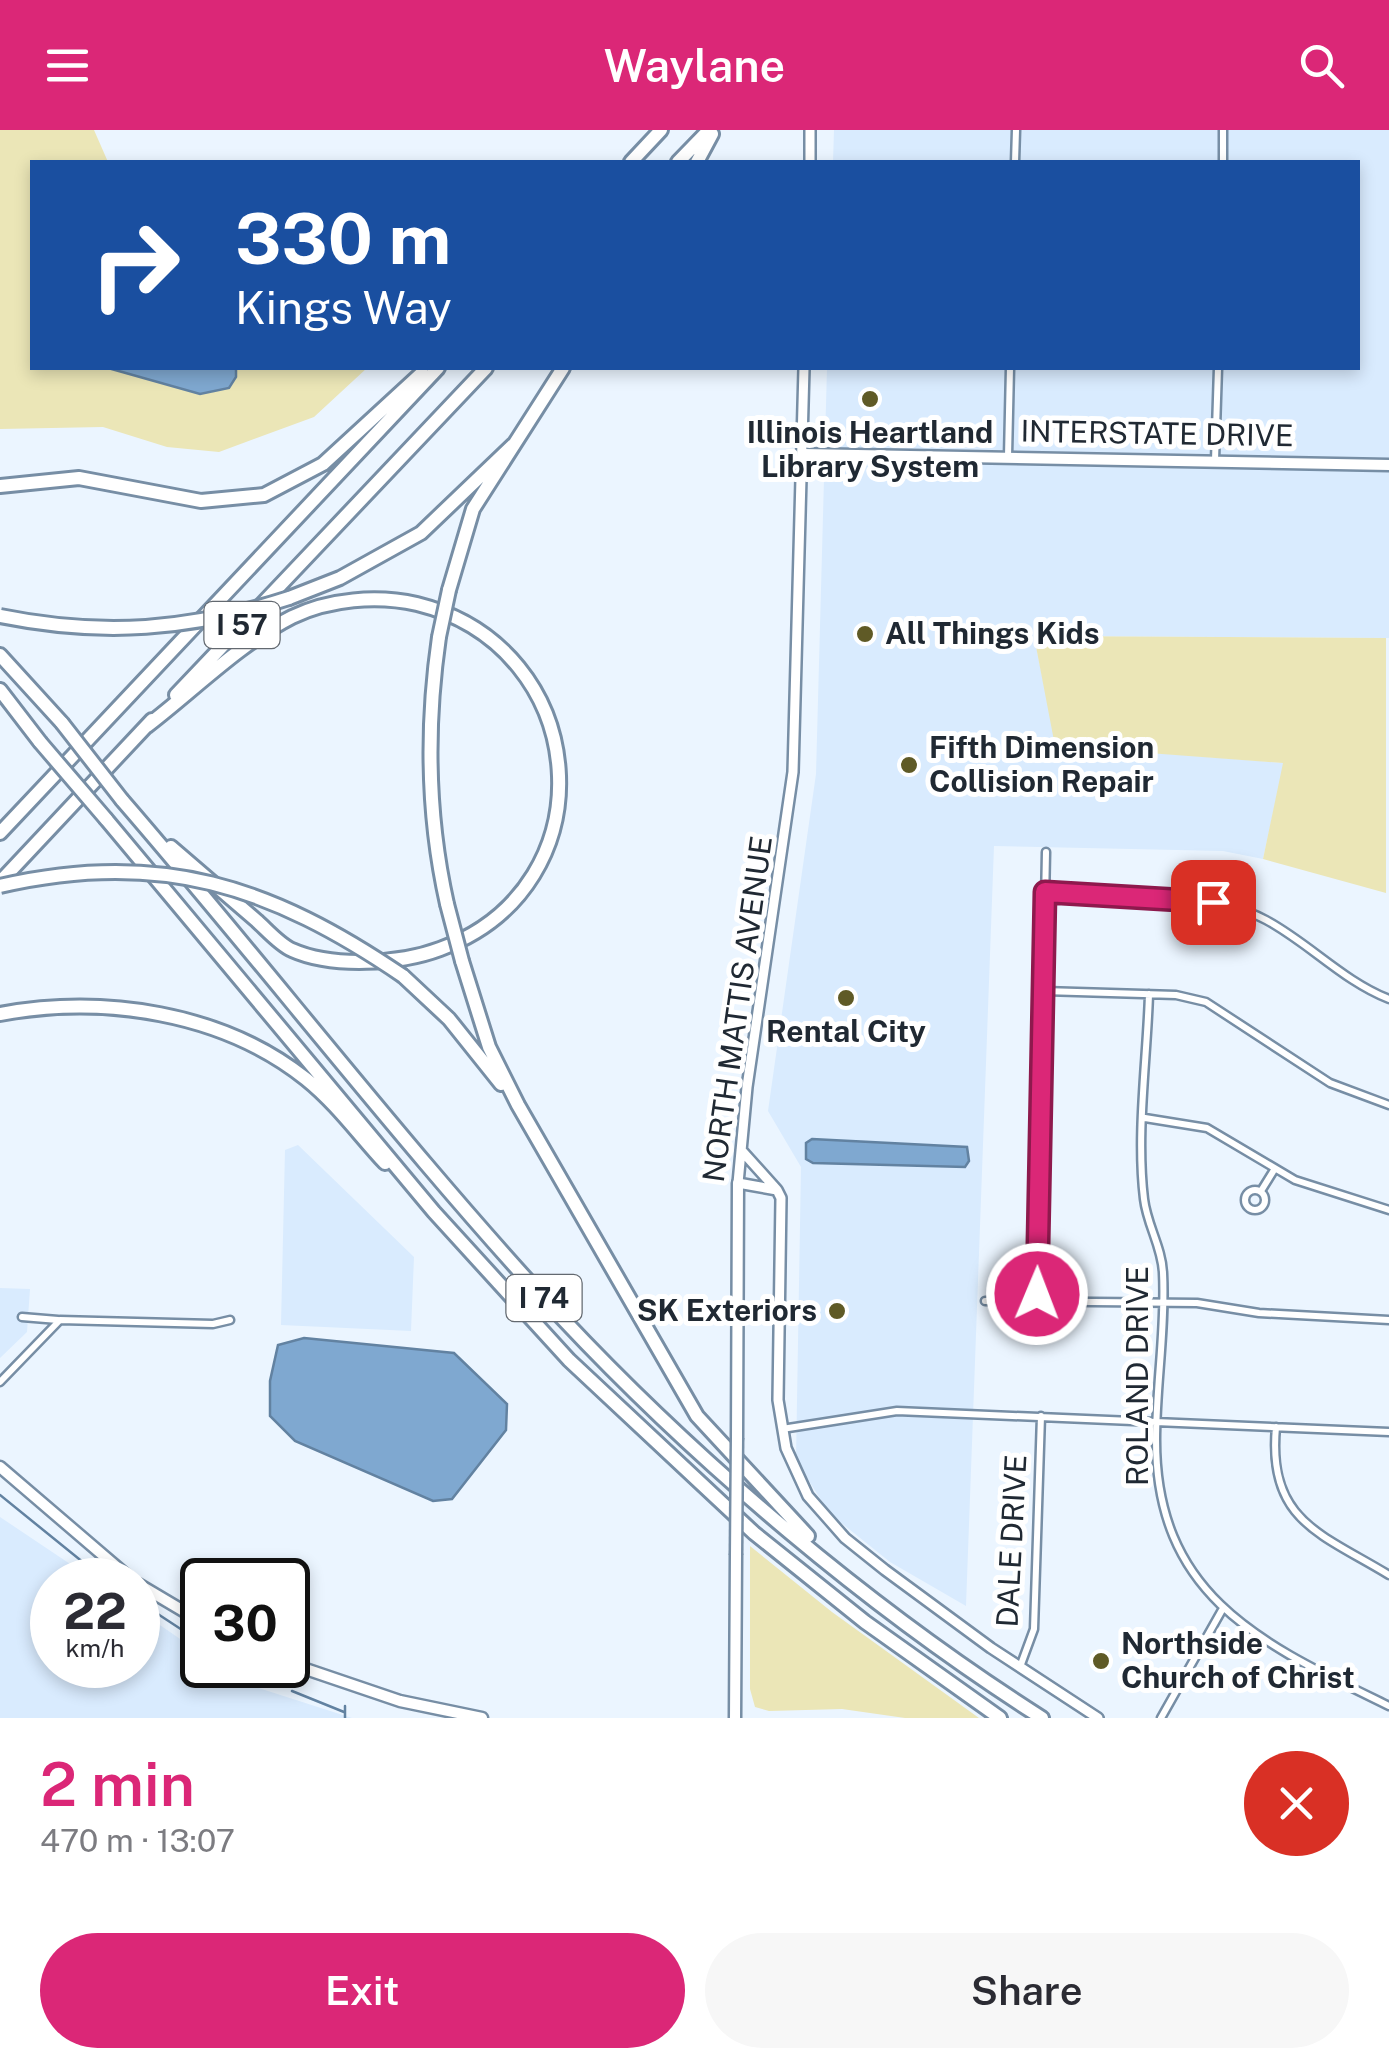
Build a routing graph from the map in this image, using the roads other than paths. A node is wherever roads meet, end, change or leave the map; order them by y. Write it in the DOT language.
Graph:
graph roads {
  1 [pos="661,130"];
  2 [pos="711,130"];
  3 [pos="810,130"];
  4 [pos="1016,130"];
  5 [pos="1224,130"];
  6 [pos="632,160"];
  7 [pos="680,160"];
  8 [pos="698,160"];
  9 [pos="810,160"];
  10 [pos="1016,160"];
  11 [pos="1223,160"];
  12 [pos="426,370"];
  13 [pos="436,370"];
  14 [pos="484,370"];
  15 [pos="562,370"];
  16 [pos="804,370"];
  17 [pos="1010,370"];
  18 [pos="1218,370"];
  19 [pos="513,445"];
  20 [pos="803,454"];
  21 [pos="1008,456"];
  22 [pos="1215,460"];
  23 [pos="1389,465"];
  24 [pos="0,486"];
  25 [pos="0,616"];
  26 [pos="0,654"];
  27 [pos="0,692"];
  28 [pos="147,726"];
  29 [pos="34,797"];
  30 [pos="0,820"];
  31 [pos="140,820"];
  32 [pos="0,833"];
  33 [pos="1046,852"];
  34 [pos="0,884"];
  35 [pos="1045,892"];
  36 [pos="1044,991"];
  37 [pos="1149,994"];
  38 [pos="1389,999"];
  39 [pos="0,1014"];
  40 [pos="1389,1104"];
  41 [pos="518,1106"];
  42 [pos="1145,1118"];
  43 [pos="741,1150"];
  44 [pos="1274,1170"];
  45 [pos="738,1183"];
  46 [pos="777,1190"];
  47 [pos="1261,1191"];
  48 [pos="1389,1210"];
  49 [pos="434,1212"];
  50 [pos="985,1300"];
  51 [pos="1162,1302"];
  52 [pos="1036,1303"];
  53 [pos="22,1317"];
  54 [pos="60,1320"];
  55 [pos="230,1320"];
  56 [pos="1389,1320"];
  57 [pos="0,1382"];
  58 [pos="1041,1416"];
  59 [pos="1157,1421"];
  60 [pos="1276,1427"];
  61 [pos="781,1429"];
  62 [pos="1389,1432"];
  63 [pos="0,1466"];
  64 [pos="107,1558"];
  65 [pos="1389,1574"];
  66 [pos="847,1578"];
  67 [pos="1222,1610"];
  68 [pos="1020,1667"];
  69 [pos="310,1671"];
  70 [pos="1389,1706"];
  71 [pos="482,1718"];
  72 [pos="736,1718"];
  73 [pos="1000,1718"];
  74 [pos="1042,1718"];
  75 [pos="1098,1718"];
  76 [pos="1161,1718"];
  1 -- 6 [label="highway"];
  2 -- 7 [label="highway"];
  2 -- 8 [label="highway"];
  3 -- 9 [label="street"];
  4 -- 10 [label="street"];
  5 -- 11 [label="street"];
  12 -- 24 [label="highway"];
  13 -- 29 [label="highway, I 57"];
  14 -- 28 [label="highway, I 57"];
  15 -- 19 [label="highway"];
  16 -- 20 [label="street, NORTH MATTIS AVENUE"];
  17 -- 21 [label="street"];
  18 -- 22 [label="street"];
  19 -- 25 [label="highway, bridge"];
  19 -- 41 [label="highway, bridge"];
  20 -- 21 [label="main road, INTERSTATE DRIVE"];
  20 -- 43 [label="street, NORTH MATTIS AVENUE"];
  21 -- 22 [label="main road, INTERSTATE DRIVE"];
  22 -- 23 [label="main road, INTERSTATE DRIVE"];
  26 -- 31 [label="highway, I 74, bridge"];
  27 -- 49 [label="highway, I 74, bridge"];
  28 -- 31 [label="highway"];
  28 -- 34 [label="highway, I 57"];
  29 -- 30 [label="highway"];
  29 -- 32 [label="highway, I 57"];
  31 -- 66 [label="highway, I 74"];
  33 -- 35 [label="street"];
  34 -- 41 [label="highway, bridge"];
  35 -- 36 [label="street"];
  35 -- 38 [label="street"];
  36 -- 37 [label="street"];
  36 -- 52 [label="street"];
  37 -- 40 [label="street"];
  37 -- 42 [label="street, ROLAND DRIVE"];
  39 -- 49 [label="highway"];
  41 -- 66 [label="highway"];
  42 -- 44 [label="street"];
  42 -- 51 [label="street, ROLAND DRIVE"];
  43 -- 45 [label="street, NORTH MATTIS AVENUE"];
  43 -- 46 [label="street"];
  44 -- 47 [label="street"];
  44 -- 48 [label="street"];
  45 -- 46 [label="street"];
  45 -- 72 [label="main road, NORTH MATTIS AVENUE, bridge"];
  46 -- 61 [label="street"];
  49 -- 73 [label="highway, I 74"];
  50 -- 52 [label="street"];
  51 -- 52 [label="street"];
  51 -- 56 [label="street"];
  51 -- 59 [label="street, ROLAND DRIVE"];
  53 -- 54 [label="street"];
  54 -- 55 [label="street"];
  54 -- 57 [label="street"];
  58 -- 59 [label="street"];
  58 -- 61 [label="street"];
  58 -- 68 [label="street, DALE DRIVE"];
  59 -- 60 [label="street"];
  59 -- 67 [label="street, ROLAND DRIVE"];
  60 -- 62 [label="street"];
  60 -- 65 [label="street"];
  61 -- 68 [label="street"];
  63 -- 64 [label="main road"];
  66 -- 74 [label="highway, I 74"];
  67 -- 70 [label="street, ROLAND DRIVE"];
  67 -- 76 [label="street"];
  68 -- 75 [label="street"];
  69 -- 71 [label="main road"];
}
